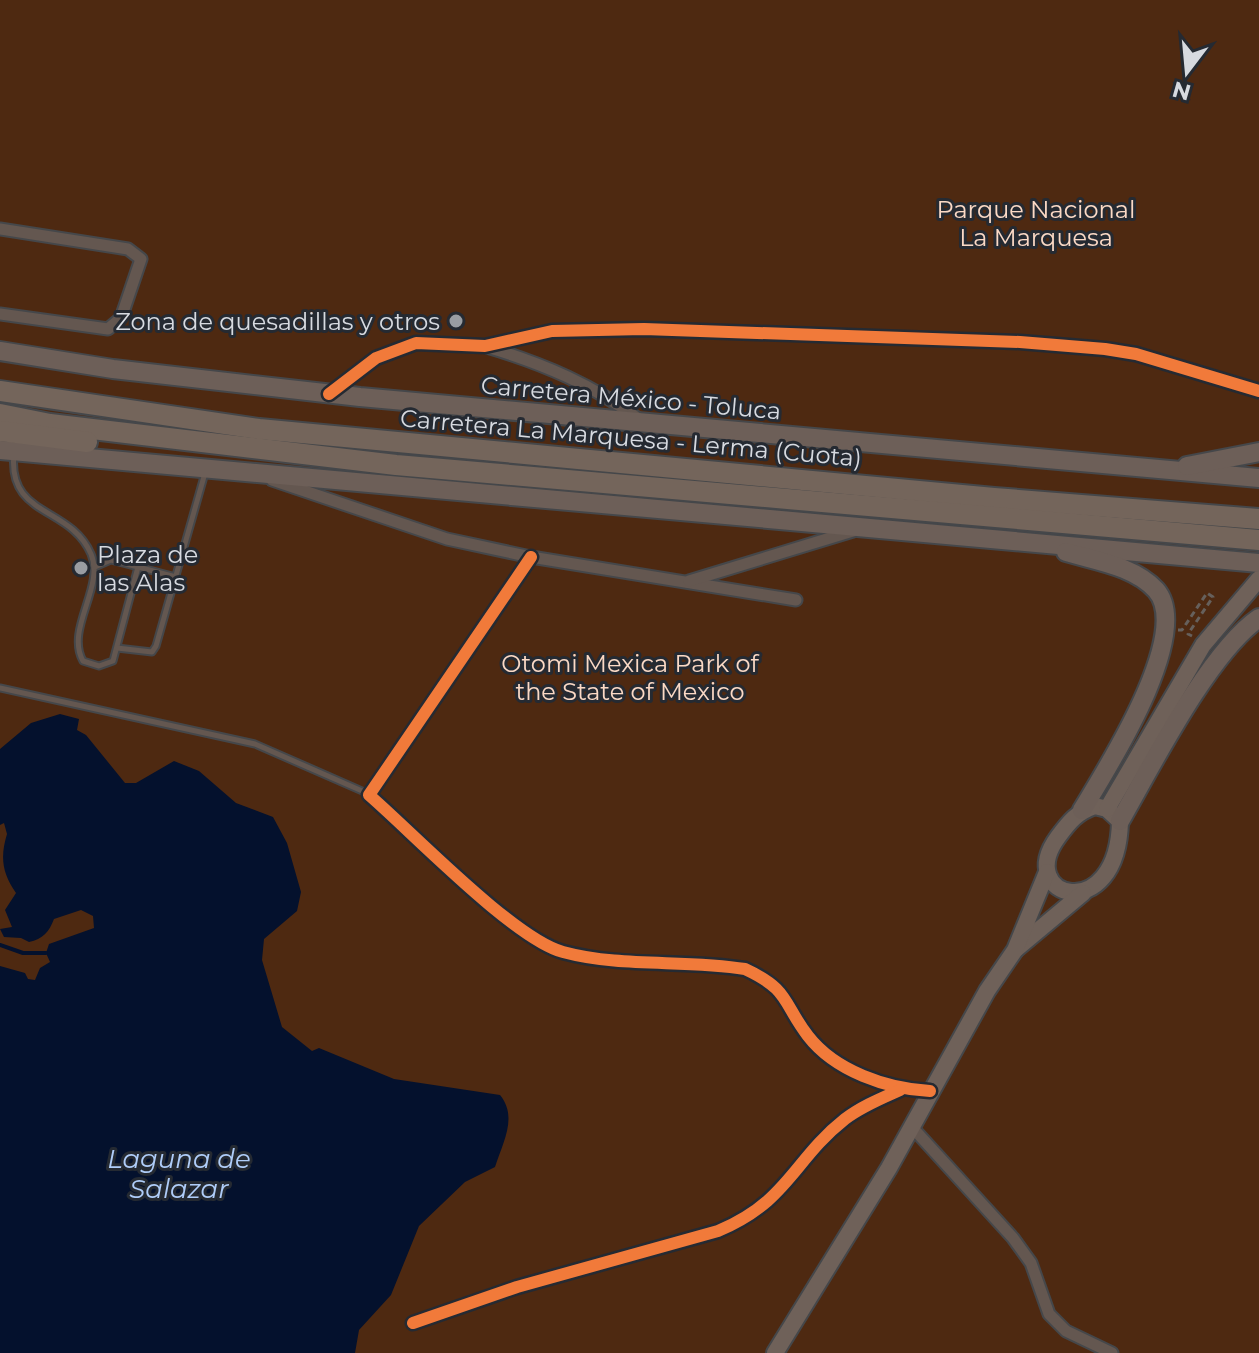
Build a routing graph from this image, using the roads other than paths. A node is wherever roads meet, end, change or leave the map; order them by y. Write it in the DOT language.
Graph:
graph roads {
  1 [pos="0,229"];
  2 [pos="0,314"];
  3 [pos="485,346"];
  4 [pos="0,351"];
  5 [pos="0,391"];
  6 [pos="1259,391"];
  7 [pos="329,394"];
  8 [pos="0,414"];
  9 [pos="647,425"];
  10 [pos="0,431"];
  11 [pos="7,451"];
  12 [pos="1259,452"];
  13 [pos="396,465"];
  14 [pos="207,468"];
  15 [pos="1164,471"];
  16 [pos="260,476"];
  17 [pos="1259,478"];
  18 [pos="1259,519"];
  19 [pos="872,525"];
  20 [pos="1021,539"];
  21 [pos="1259,540"];
  22 [pos="531,557"];
  23 [pos="1259,563"];
  24 [pos="95,567"];
  25 [pos="138,567"];
  26 [pos="176,577"];
  27 [pos="1259,579"];
  28 [pos="685,582"];
  29 [pos="796,600"];
  30 [pos="1259,618"];
  31 [pos="117,648"];
  32 [pos="0,688"];
  33 [pos="369,795"];
  34 [pos="1082,810"];
  35 [pos="1113,815"];
  36 [pos="1047,872"];
  37 [pos="1083,893"];
  38 [pos="1015,950"];
  39 [pos="900,1090"];
  40 [pos="930,1091"];
  41 [pos="911,1126"];
  42 [pos="413,1323"];
  43 [pos="775,1353"];
  44 [pos="1112,1353"];
  1 -- 2 [label="street"];
  3 -- 6 [label="street"];
  3 -- 7 [label="street"];
  3 -- 9 [label="street"];
  4 -- 7 [label="main road, Carretera México - Toluca"];
  5 -- 18 [label="highway, Carretera La Marquesa - Lerma (Cuota)"];
  7 -- 9 [label="main road, Carretera México - Toluca"];
  8 -- 13 [label="highway, Carretera La Marquesa - Lerma (Cuota)"];
  9 -- 15 [label="main road, Carretera México - Toluca"];
  10 -- 13 [label="highway"];
  11 -- 14 [label="main road"];
  11 -- 24 [label="lane"];
  12 -- 15 [label="main road"];
  13 -- 21 [label="highway, Carretera La Marquesa - Lerma (Cuota)"];
  14 -- 16 [label="main road"];
  14 -- 26 [label="lane"];
  15 -- 17 [label="main road, Carretera México - Toluca"];
  16 -- 19 [label="main road"];
  16 -- 22 [label="street"];
  19 -- 20 [label="main road"];
  19 -- 28 [label="street"];
  20 -- 23 [label="main road"];
  20 -- 34 [label="main road"];
  22 -- 28 [label="street"];
  22 -- 33 [label="street"];
  24 -- 25 [label="lane"];
  24 -- 31 [label="lane"];
  25 -- 26 [label="lane"];
  25 -- 31 [label="lane"];
  26 -- 31 [label="lane"];
  27 -- 35 [label="main road"];
  28 -- 29 [label="street"];
  30 -- 35 [label="main road"];
  32 -- 33 [label="lane"];
  33 -- 39 [label="street"];
  34 -- 35 [label="main road"];
  34 -- 36 [label="main road"];
  35 -- 37 [label="main road"];
  36 -- 37 [label="main road"];
  36 -- 38 [label="main road"];
  37 -- 38 [label="main road"];
  38 -- 40 [label="main road"];
  39 -- 40 [label="street"];
  39 -- 42 [label="street"];
  40 -- 41 [label="main road"];
  41 -- 43 [label="main road"];
  41 -- 44 [label="street"];
}
